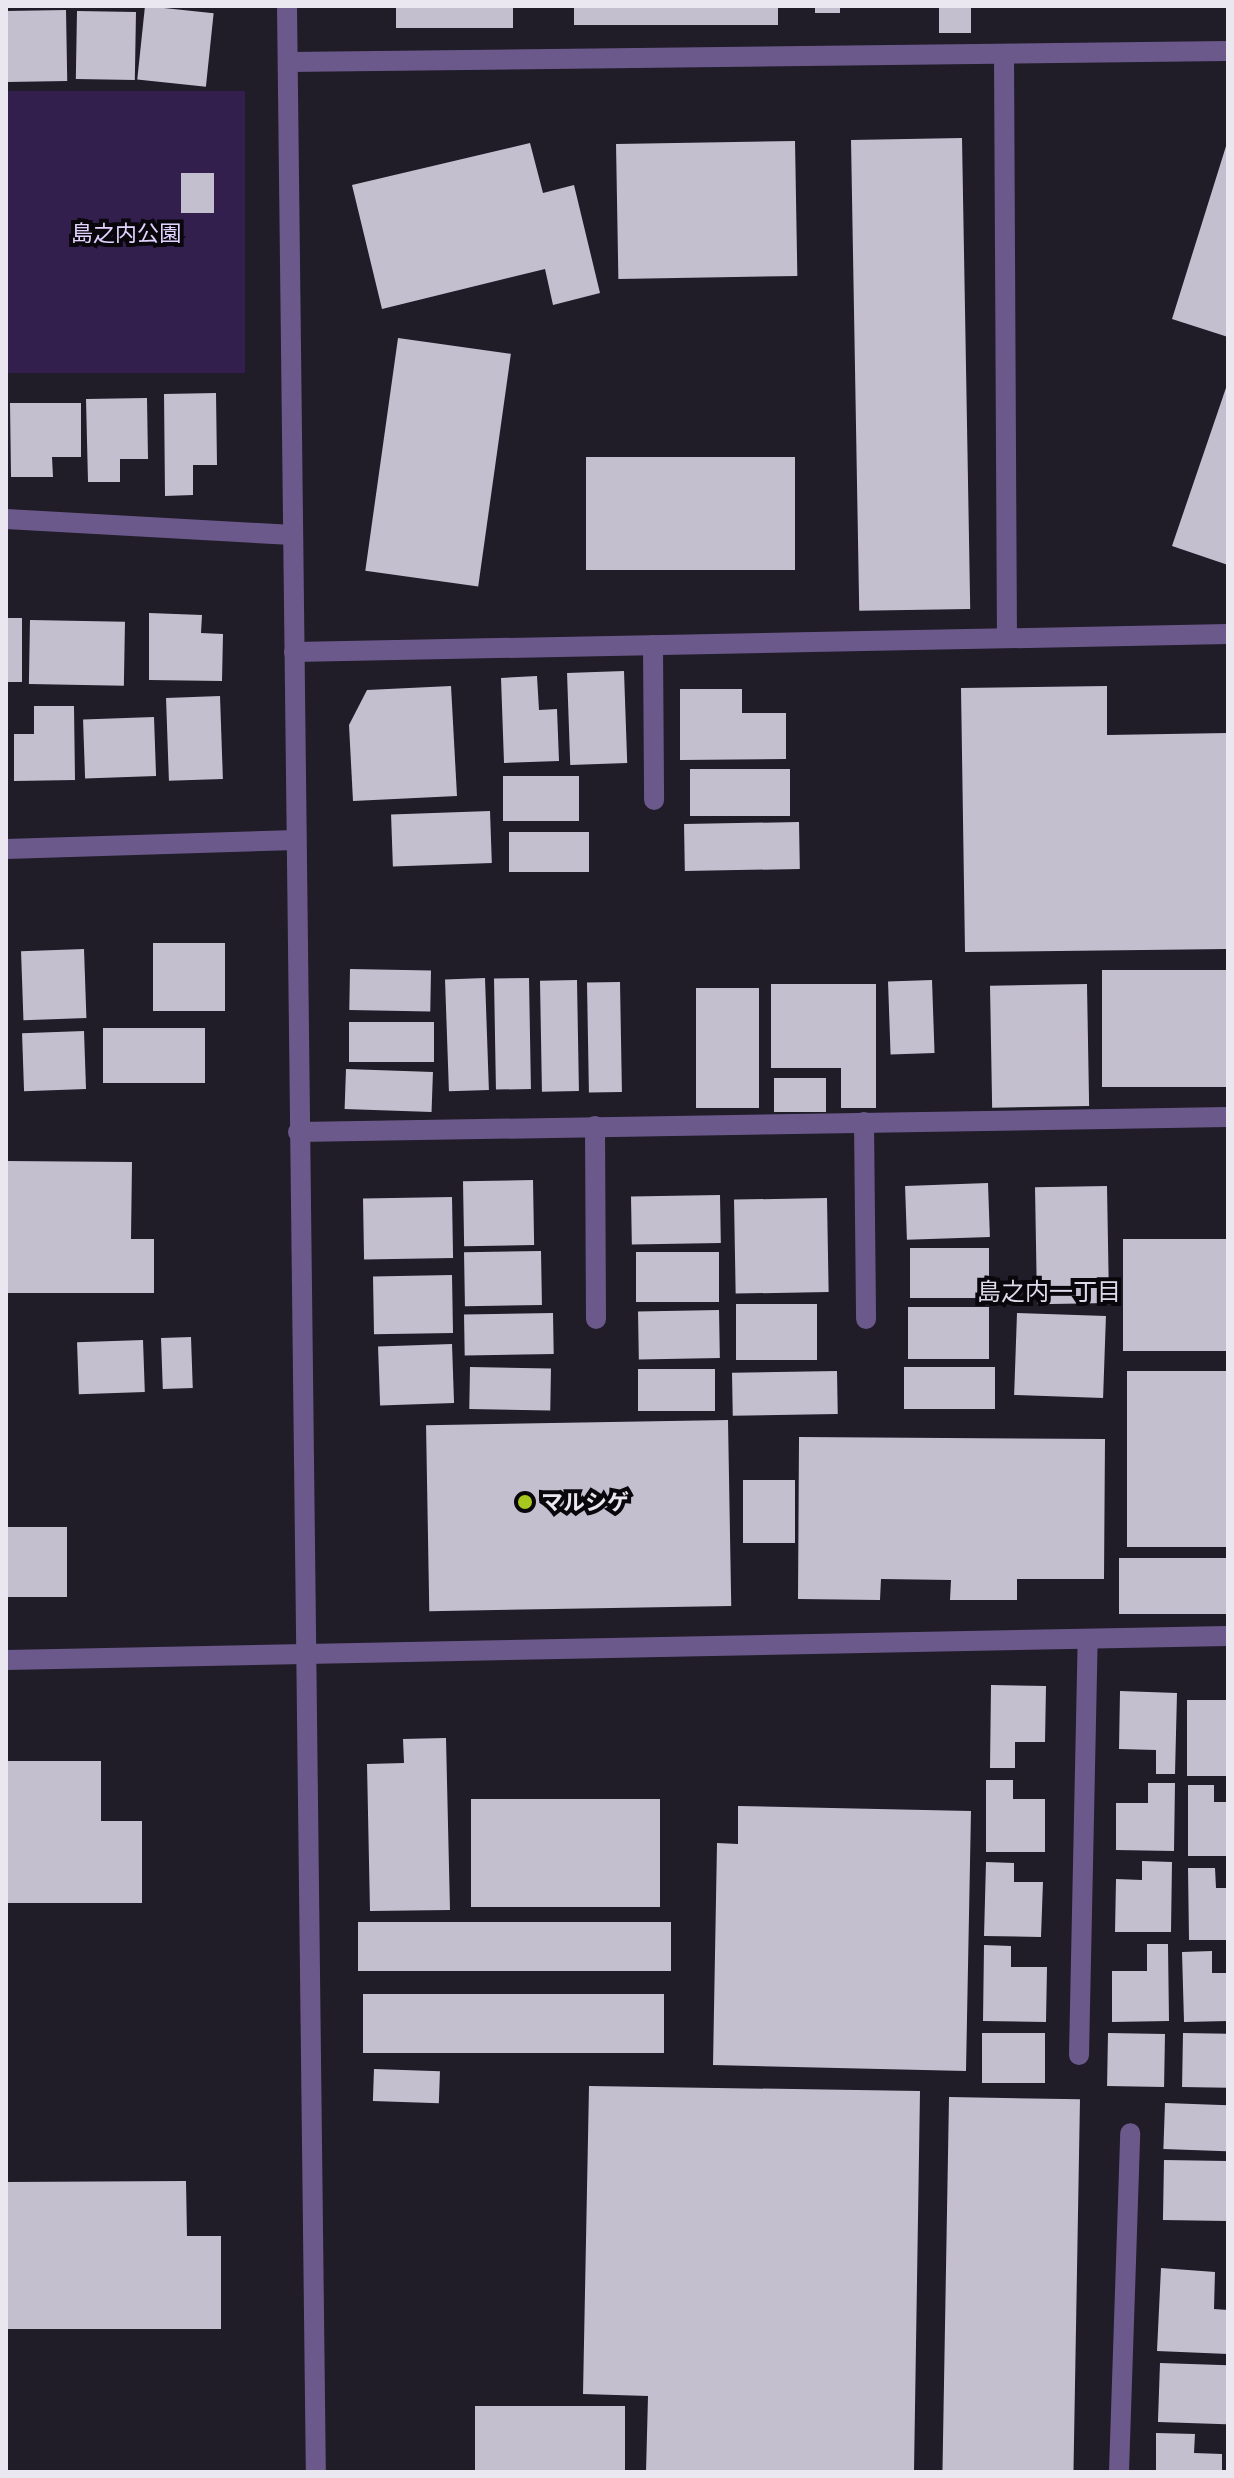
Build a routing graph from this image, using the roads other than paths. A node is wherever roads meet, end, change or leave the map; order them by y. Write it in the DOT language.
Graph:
graph roads {
  1 [pos="287,6"];
  2 [pos="1228,51"];
  3 [pos="1004,54"];
  4 [pos="288,62"];
  5 [pos="6,519"];
  6 [pos="293,535"];
  7 [pos="1228,634"];
  8 [pos="1007,638"];
  9 [pos="653,645"];
  10 [pos="294,652"];
  11 [pos="654,800"];
  12 [pos="296,840"];
  13 [pos="6,849"];
  14 [pos="1228,1117"];
  15 [pos="864,1122"];
  16 [pos="595,1126"];
  17 [pos="298,1132"];
  18 [pos="596,1319"];
  19 [pos="866,1319"];
  20 [pos="1228,1636"];
  21 [pos="1088,1639"];
  22 [pos="303,1657"];
  23 [pos="6,1660"];
  24 [pos="1079,2055"];
  25 [pos="1130,2133"];
  26 [pos="316,2472"];
  27 [pos="1119,2472"];
  1 -- 4 [label="street"];
  2 -- 3 [label="street"];
  3 -- 4 [label="street"];
  3 -- 8 [label="street"];
  4 -- 6 [label="street"];
  5 -- 6 [label="street"];
  6 -- 10 [label="street"];
  7 -- 8 [label="street"];
  8 -- 9 [label="street"];
  9 -- 10 [label="street"];
  9 -- 11 [label="street"];
  10 -- 12 [label="street"];
  12 -- 13 [label="street"];
  12 -- 17 [label="street"];
  14 -- 15 [label="street"];
  15 -- 16 [label="street"];
  15 -- 19 [label="street"];
  16 -- 17 [label="street"];
  16 -- 18 [label="street"];
  17 -- 22 [label="street"];
  20 -- 21 [label="street"];
  21 -- 22 [label="street"];
  21 -- 24 [label="street"];
  22 -- 23 [label="street"];
  22 -- 26 [label="street"];
  25 -- 27 [label="street"];
}
